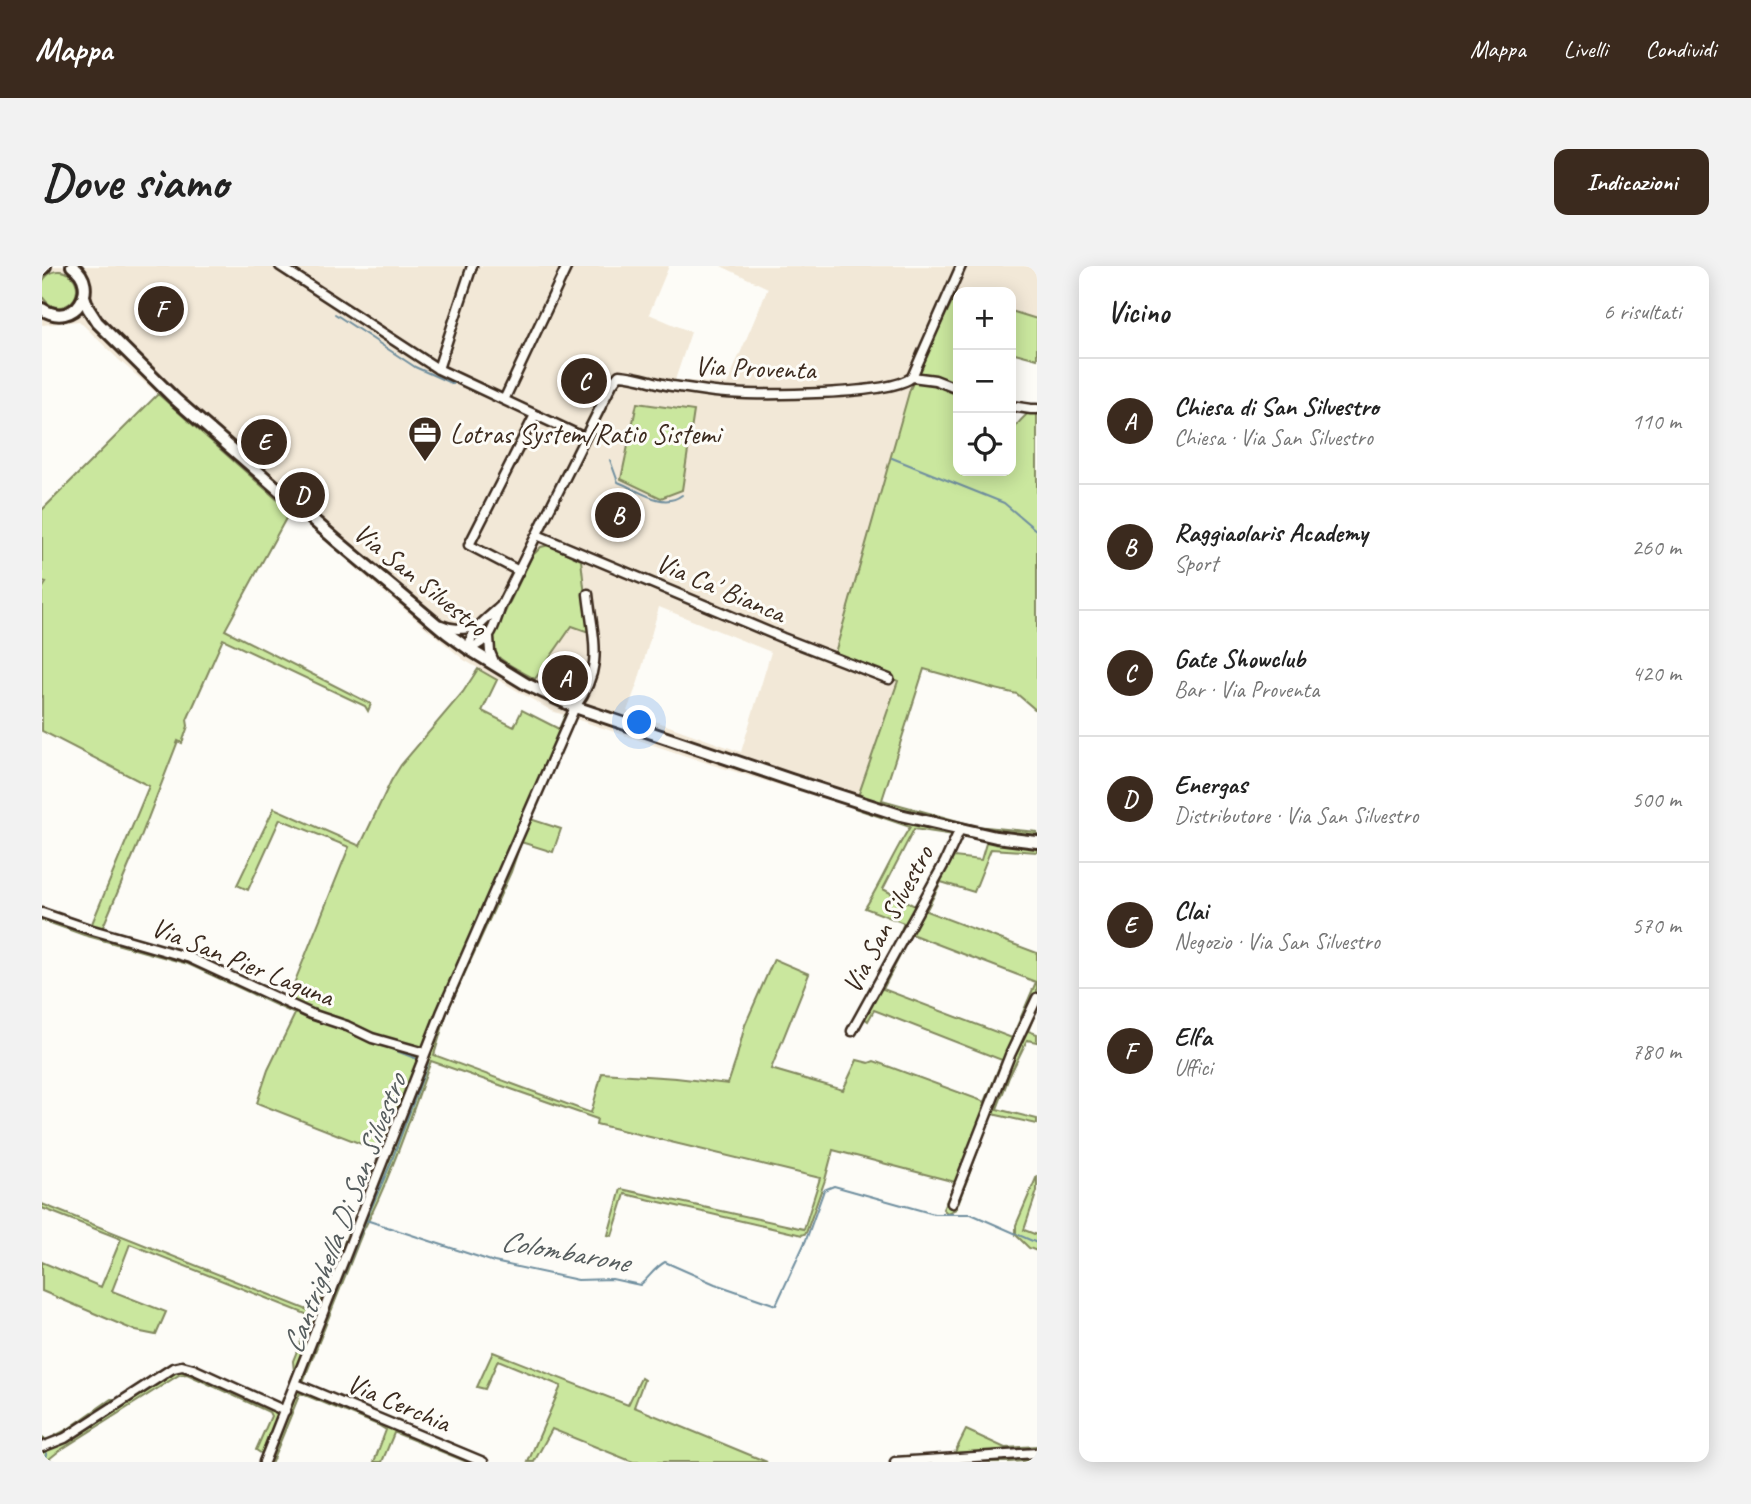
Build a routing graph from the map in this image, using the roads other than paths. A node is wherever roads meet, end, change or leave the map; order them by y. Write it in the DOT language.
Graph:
graph roads {
  1 [pos="280,266"];
  2 [pos="472,266"];
  3 [pos="566,266"];
  4 [pos="963,266"];
  5 [pos="76,269"];
  6 [pos="84,296"];
  7 [pos="69,313"];
  8 [pos="45,314"];
  9 [pos="97,322"];
  10 [pos="438,369"];
  11 [pos="912,377"];
  12 [pos="953,387"];
  13 [pos="504,400"];
  14 [pos="1016,407"];
  15 [pos="1037,408"];
  16 [pos="535,415"];
  17 [pos="585,439"];
  18 [pos="537,535"];
  19 [pos="519,571"];
  20 [pos="588,594"];
  21 [pos="501,606"];
  22 [pos="433,621"];
  23 [pos="479,626"];
  24 [pos="489,637"];
  25 [pos="469,649"];
  26 [pos="498,668"];
  27 [pos="889,679"];
  28 [pos="575,707"];
  29 [pos="960,828"];
  30 [pos="1037,842"];
  31 [pos="42,913"];
  32 [pos="1037,998"];
  33 [pos="852,1031"];
  34 [pos="425,1053"];
  35 [pos="952,1203"];
  36 [pos="296,1384"];
  37 [pos="285,1411"];
  38 [pos="42,1447"];
  39 [pos="1037,1453"];
  40 [pos="264,1462"];
  41 [pos="483,1462"];
  42 [pos="895,1462"];
  1 -- 10 [label="street"];
  2 -- 10 [label="street"];
  3 -- 13 [label="street"];
  4 -- 11 [label="street"];
  5 -- 6 [label="main road, Via San Silvestro"];
  6 -- 7 [label="main road"];
  6 -- 9 [label="main road, Via San Silvestro"];
  7 -- 8 [label="main road"];
  7 -- 9 [label="main road, Via San Silvestro"];
  9 -- 22 [label="main road, Via San Silvestro"];
  10 -- 13 [label="street"];
  11 -- 12 [label="street, Via Proventa"];
  11 -- 17 [label="street, Via Proventa"];
  13 -- 16 [label="street"];
  14 -- 15 [label="street"];
  16 -- 17 [label="street"];
  16 -- 19 [label="street"];
  17 -- 18 [label="street, Via Proventa"];
  18 -- 19 [label="street, Via Proventa"];
  18 -- 27 [label="street, Via Ca' Bianca"];
  19 -- 21 [label="street, Via Proventa"];
  20 -- 28 [label="street"];
  21 -- 23 [label="street, Via Proventa"];
  21 -- 24 [label="street, Via Proventa"];
  22 -- 23 [label="street"];
  22 -- 25 [label="main road, Via San Silvestro"];
  23 -- 25 [label="street, Via Proventa"];
  24 -- 25 [label="street"];
  24 -- 26 [label="street"];
  25 -- 26 [label="main road, Via San Silvestro"];
  26 -- 28 [label="main road, Via San Silvestro"];
  28 -- 29 [label="main road, Via San Silvestro"];
  28 -- 34 [label="street"];
  29 -- 30 [label="main road, Via San Silvestro"];
  29 -- 33 [label="street, Via San Silvestro"];
  31 -- 34 [label="street, Via San Pier Laguna"];
  32 -- 35 [label="street"];
  34 -- 36 [label="street"];
  36 -- 37 [label="street"];
  36 -- 41 [label="street, Via Cerchia"];
  37 -- 38 [label="street"];
  37 -- 40 [label="street"];
  39 -- 42 [label="street"];
}
